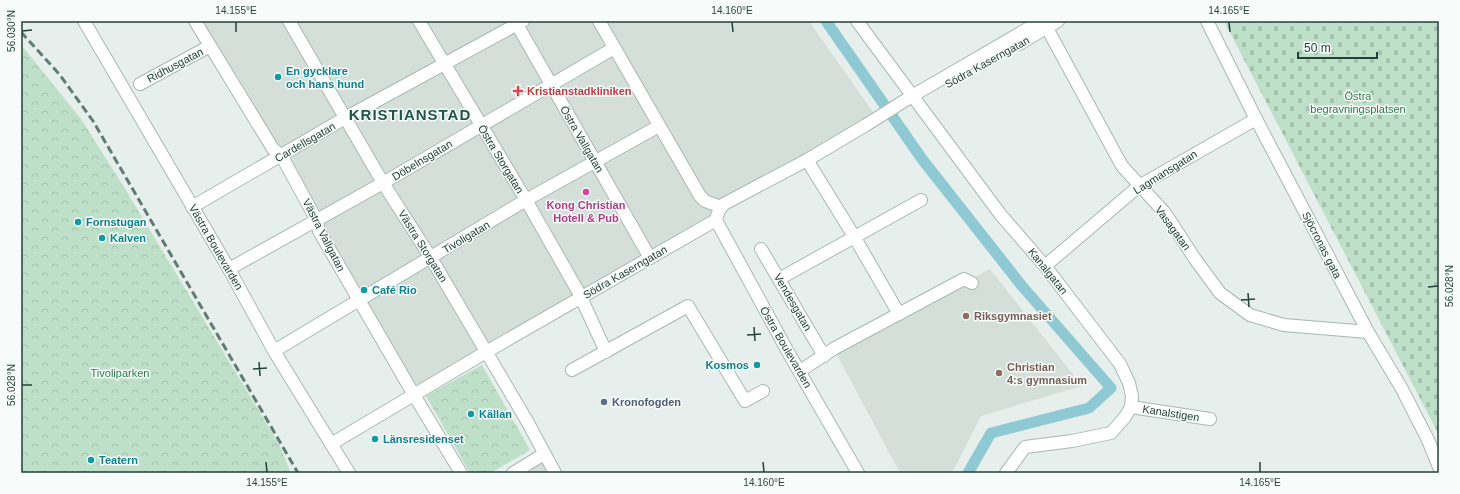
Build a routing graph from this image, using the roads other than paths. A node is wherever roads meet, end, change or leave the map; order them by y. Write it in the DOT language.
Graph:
graph roads {
  1 [pos="84,21"];
  2 [pos="195,21"];
  3 [pos="289,21"];
  4 [pos="419,21"];
  5 [pos="599,21"];
  6 [pos="857,21"];
  7 [pos="1058,21"];
  8 [pos="1207,21"];
  9 [pos="518,22"];
  10 [pos="1044,24"];
  11 [pos="210,46"];
  12 [pos="614,48"];
  13 [pos="444,65"];
  14 [pos="140,84"];
  15 [pos="550,84"];
  16 [pos="912,96"];
  17 [pos="346,118"];
  18 [pos="1256,119"];
  19 [pos="481,125"];
  20 [pos="659,126"];
  21 [pos="281,155"];
  22 [pos="807,160"];
  23 [pos="596,162"];
  24 [pos="383,183"];
  25 [pos="1139,186"];
  26 [pos="526,200"];
  27 [pos="921,200"];
  28 [pos="192,207"];
  29 [pos="721,207"];
  30 [pos="316,219"];
  31 [pos="716,220"];
  32 [pos="855,238"];
  33 [pos="761,249"];
  34 [pos="431,258"];
  35 [pos="650,258"];
  36 [pos="1044,266"];
  37 [pos="229,269"];
  38 [pos="779,279"];
  39 [pos="972,283"];
  40 [pos="582,297"];
  41 [pos="359,300"];
  42 [pos="899,314"];
  43 [pos="1368,332"];
  44 [pos="274,351"];
  45 [pos="486,352"];
  46 [pos="606,352"];
  47 [pos="824,356"];
  48 [pos="572,370"];
  49 [pos="800,371"];
  50 [pos="763,391"];
  51 [pos="414,396"];
  52 [pos="1131,407"];
  53 [pos="1210,419"];
  54 [pos="331,444"];
  55 [pos="544,454"];
  56 [pos="1439,467"];
  57 [pos="349,473"];
  58 [pos="461,473"];
  59 [pos="513,473"];
  60 [pos="555,473"];
  61 [pos="858,473"];
  62 [pos="1006,473"];
  1 -- 28 [label="street, Västra Boulevarden"];
  2 -- 11 [label="street, Västra Vallgatan"];
  3 -- 17 [label="street, Västra Storgatan"];
  4 -- 13 [label="street, Östra Storgatan"];
  5 -- 12 [label="street"];
  6 -- 16 [label="street, Kanalgatan"];
  7 -- 10 [label="street, Södra Kaserngatan"];
  8 -- 18 [label="street, Sjöcronas gata"];
  9 -- 13 [label="street, Cardellsgatan"];
  9 -- 15 [label="street, Östra Vallgatan"];
  10 -- 16 [label="street, Södra Kaserngatan"];
  10 -- 25 [label="street, Vasagatan"];
  11 -- 14 [label="street, Ridhusgatan"];
  11 -- 21 [label="street, Västra Vallgatan"];
  12 -- 15 [label="street, Döbelnsgatan"];
  12 -- 20 [label="street"];
  13 -- 17 [label="street, Cardellsgatan"];
  13 -- 19 [label="street, Östra Storgatan"];
  15 -- 19 [label="street, Döbelnsgatan"];
  15 -- 23 [label="street, Östra Vallgatan"];
  16 -- 22 [label="street, Södra Kaserngatan"];
  16 -- 36 [label="street, Kanalgatan"];
  17 -- 21 [label="street, Cardellsgatan"];
  17 -- 24 [label="street, Västra Storgatan"];
  18 -- 25 [label="street, Lagmansgatan"];
  18 -- 43 [label="street, Sjöcronas gata"];
  19 -- 24 [label="street, Döbelnsgatan"];
  19 -- 26 [label="street, Östra Storgatan"];
  20 -- 23 [label="street, Tivoligatan"];
  20 -- 29 [label="street"];
  21 -- 28 [label="street, Cardellsgatan"];
  21 -- 30 [label="street, Västra Vallgatan"];
  22 -- 29 [label="street, Södra Kaserngatan"];
  22 -- 32 [label="street"];
  23 -- 26 [label="street, Tivoligatan"];
  23 -- 35 [label="street, Östra Vallgatan"];
  24 -- 30 [label="street, Döbelnsgatan"];
  24 -- 34 [label="street, Västra Storgatan"];
  25 -- 36 [label="street, Lagmansgatan"];
  25 -- 43 [label="street, Vasagatan"];
  26 -- 34 [label="street, Tivoligatan"];
  26 -- 40 [label="street, Östra Storgatan"];
  27 -- 32 [label="street"];
  28 -- 37 [label="street, Västra Boulevarden"];
  29 -- 31 [label="street"];
  30 -- 37 [label="street, Döbelnsgatan"];
  30 -- 41 [label="street, Västra Vallgatan"];
  31 -- 35 [label="street, Södra Kaserngatan"];
  31 -- 49 [label="street, Östra Boulevarden"];
  32 -- 38 [label="street"];
  32 -- 42 [label="street"];
  33 -- 38 [label="street, Vendesgatan"];
  34 -- 41 [label="street, Tivoligatan"];
  34 -- 45 [label="street, Västra Storgatan"];
  35 -- 40 [label="street, Södra Kaserngatan"];
  36 -- 52 [label="street, Kanalgatan"];
  37 -- 44 [label="street, Västra Boulevarden"];
  38 -- 47 [label="street, Vendesgatan"];
  39 -- 42 [label="street"];
  40 -- 45 [label="street, Södra Kaserngatan"];
  40 -- 46 [label="street, Östra Storgatan"];
  41 -- 44 [label="street, Tivoligatan"];
  41 -- 51 [label="street, Västra Vallgatan"];
  42 -- 47 [label="street"];
  43 -- 56 [label="street, Sjöcronas gata"];
  44 -- 54 [label="street, Västra Boulevarden"];
  45 -- 51 [label="street, Södra Kaserngatan"];
  45 -- 55 [label="street, Västra Storgatan"];
  46 -- 48 [label="street"];
  46 -- 50 [label="street"];
  47 -- 49 [label="street"];
  49 -- 61 [label="street, Östra Boulevarden"];
  51 -- 54 [label="street, Södra Kaserngatan"];
  51 -- 58 [label="street, Västra Vallgatan"];
  52 -- 53 [label="street, Kanalstigen"];
  52 -- 62 [label="street"];
  54 -- 57 [label="street, Västra Boulevarden"];
  55 -- 59 [label="street"];
  55 -- 60 [label="street, Västra Storgatan"];
}
